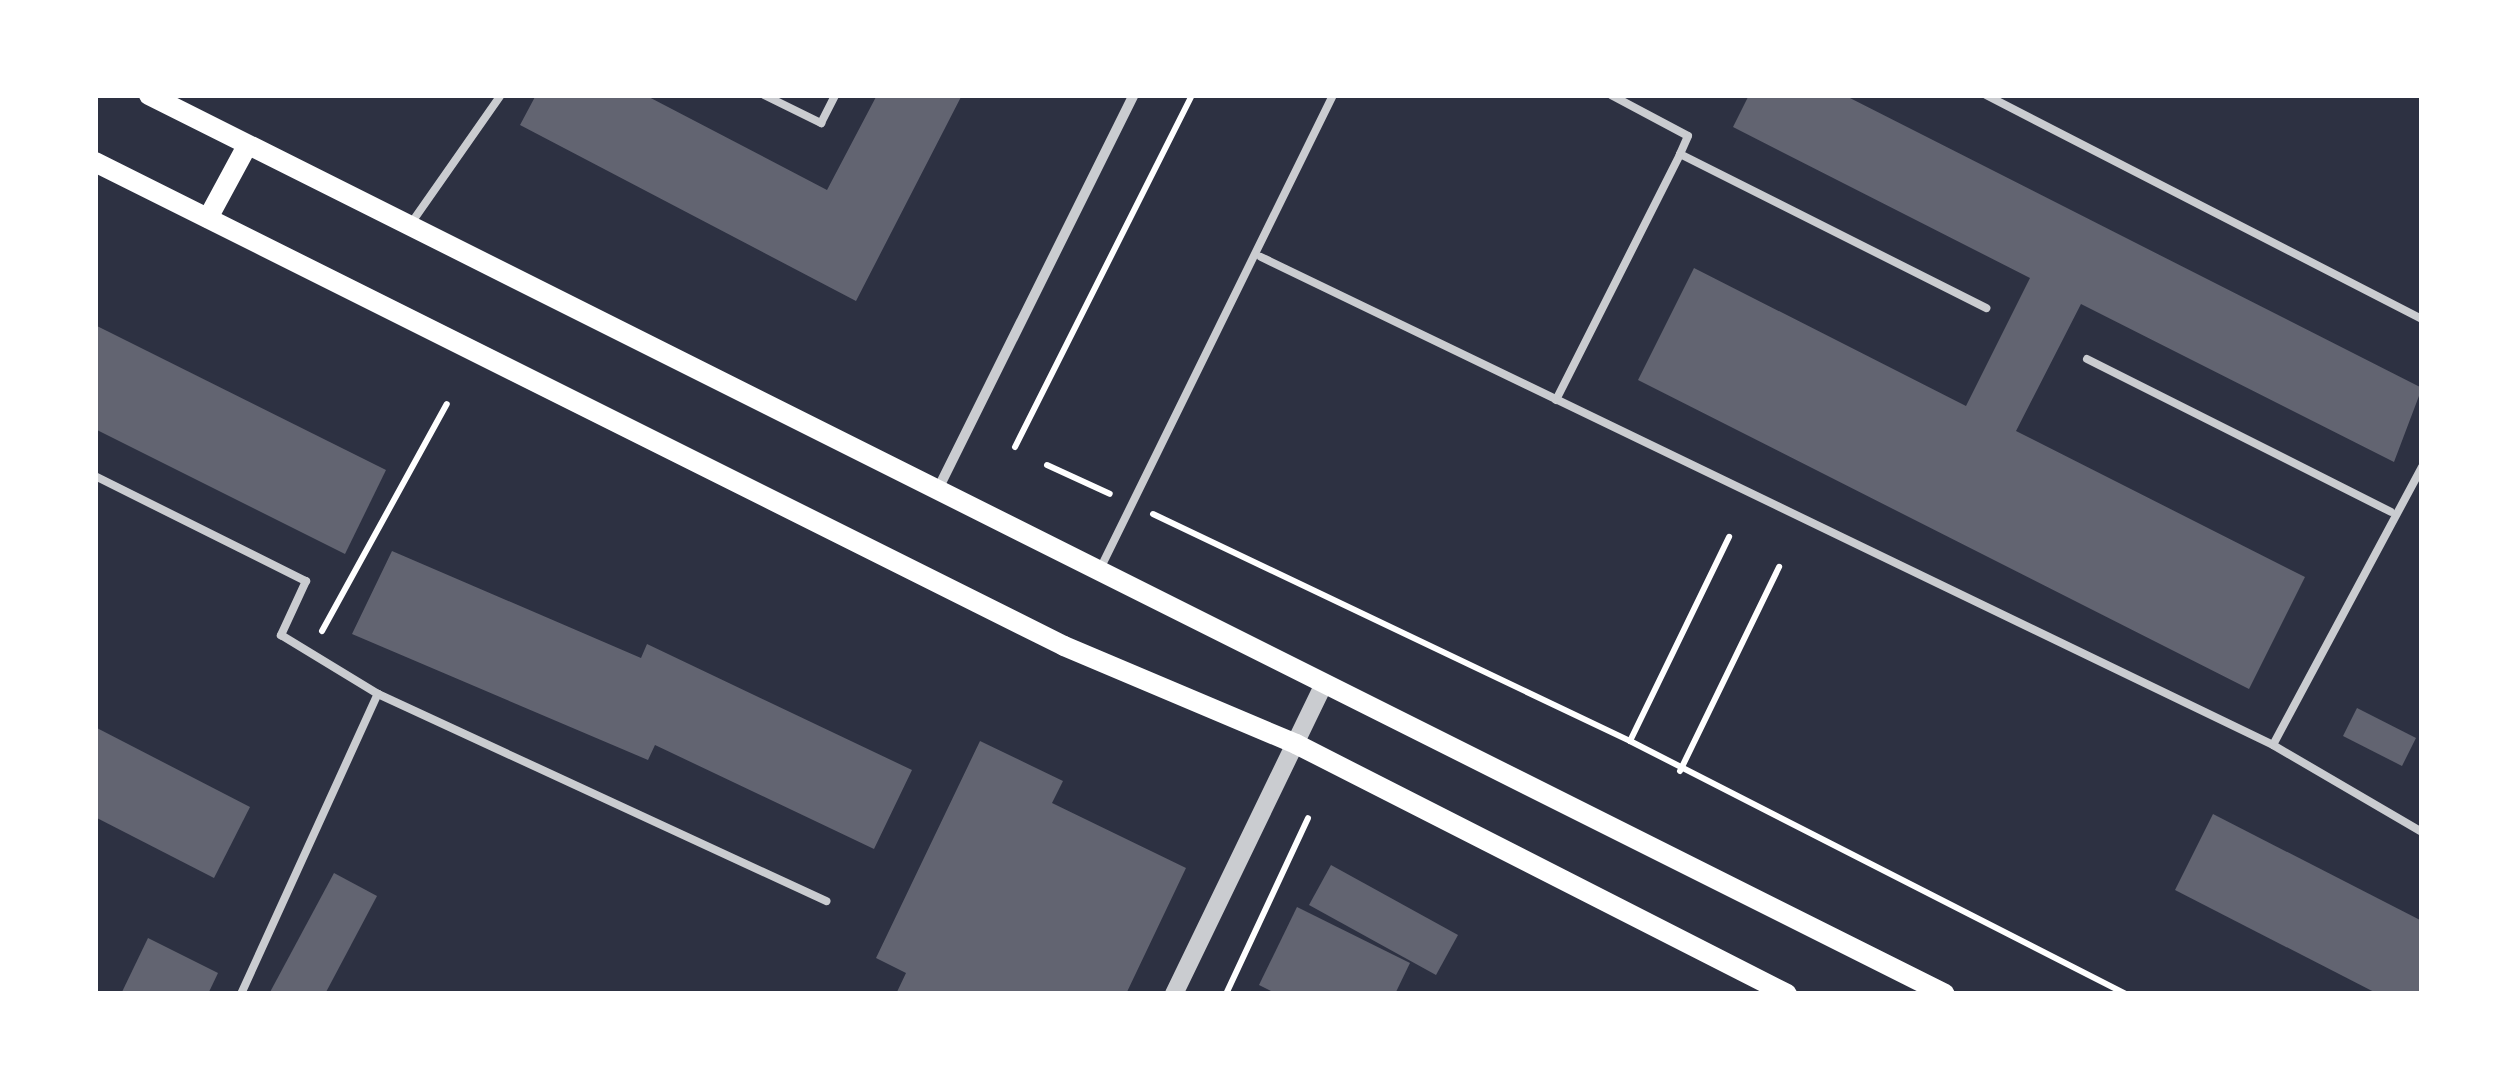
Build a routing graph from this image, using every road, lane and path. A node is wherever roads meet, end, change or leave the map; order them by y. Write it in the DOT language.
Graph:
graph roads {
  1 [pos="149,95"];
  2 [pos="502,95"];
  3 [pos="764,95"];
  4 [pos="834,95"];
  5 [pos="1134,95"];
  6 [pos="1192,95"];
  7 [pos="1333,95"];
  8 [pos="1611,95"];
  9 [pos="1986,95"];
  10 [pos="247,146"];
  11 [pos="1680,154"];
  12 [pos="95,162"];
  13 [pos="208,218"];
  14 [pos="409,226"];
  15 [pos="1261,257"];
  16 [pos="1986,308"];
  17 [pos="2422,319"];
  18 [pos="2087,359"];
  19 [pos="1556,400"];
  20 [pos="447,404"];
  21 [pos="1015,448"];
  22 [pos="1048,464"];
  23 [pos="2422,467"];
  24 [pos="95,476"];
  25 [pos="939,487"];
  26 [pos="1129,503"];
  27 [pos="2392,512"];
  28 [pos="1729,537"];
  29 [pos="1779,567"];
  30 [pos="1099,571"];
  31 [pos="310,652"];
  32 [pos="1323,686"];
  33 [pos="378,694"];
  34 [pos="1630,741"];
  35 [pos="1296,744"];
  36 [pos="2272,745"];
  37 [pos="1680,771"];
  38 [pos="1308,818"];
  39 [pos="2422,832"];
  40 [pos="827,901"];
  41 [pos="240,994"];
  42 [pos="1174,994"];
  43 [pos="1226,994"];
  44 [pos="1788,994"];
  45 [pos="1945,994"];
  46 [pos="2126,994"];
  1 -- 10 [label="main road"];
  2 -- 14 [label="lane"];
  3 -- 4 [label="lane"];
  5 -- 25 [label="street"];
  6 -- 21 [label="path"];
  7 -- 15 [label="lane"];
  8 -- 11 [label="lane"];
  9 -- 17 [label="lane"];
  10 -- 13 [label="main road"];
  10 -- 14 [label="main road"];
  11 -- 16 [label="lane"];
  11 -- 19 [label="lane"];
  12 -- 13 [label="main road"];
  13 -- 35 [label="main road"];
  14 -- 25 [label="main road"];
  15 -- 19 [label="lane"];
  15 -- 26 [label="lane"];
  18 -- 27 [label="lane"];
  19 -- 36 [label="lane"];
  20 -- 31 [label="path"];
  22 -- 26 [label="path"];
  23 -- 27 [label="lane"];
  24 -- 31 [label="lane"];
  25 -- 30 [label="main road"];
  26 -- 30 [label="lane"];
  26 -- 34 [label="path"];
  27 -- 36 [label="lane"];
  28 -- 34 [label="path"];
  29 -- 37 [label="path"];
  30 -- 32 [label="main road"];
  31 -- 33 [label="lane"];
  32 -- 35 [label="street"];
  32 -- 45 [label="main road"];
  33 -- 40 [label="lane"];
  33 -- 41 [label="lane"];
  34 -- 37 [label="path"];
  35 -- 42 [label="street"];
  35 -- 44 [label="main road"];
  36 -- 39 [label="lane"];
  37 -- 46 [label="path"];
  38 -- 43 [label="path"];
}
